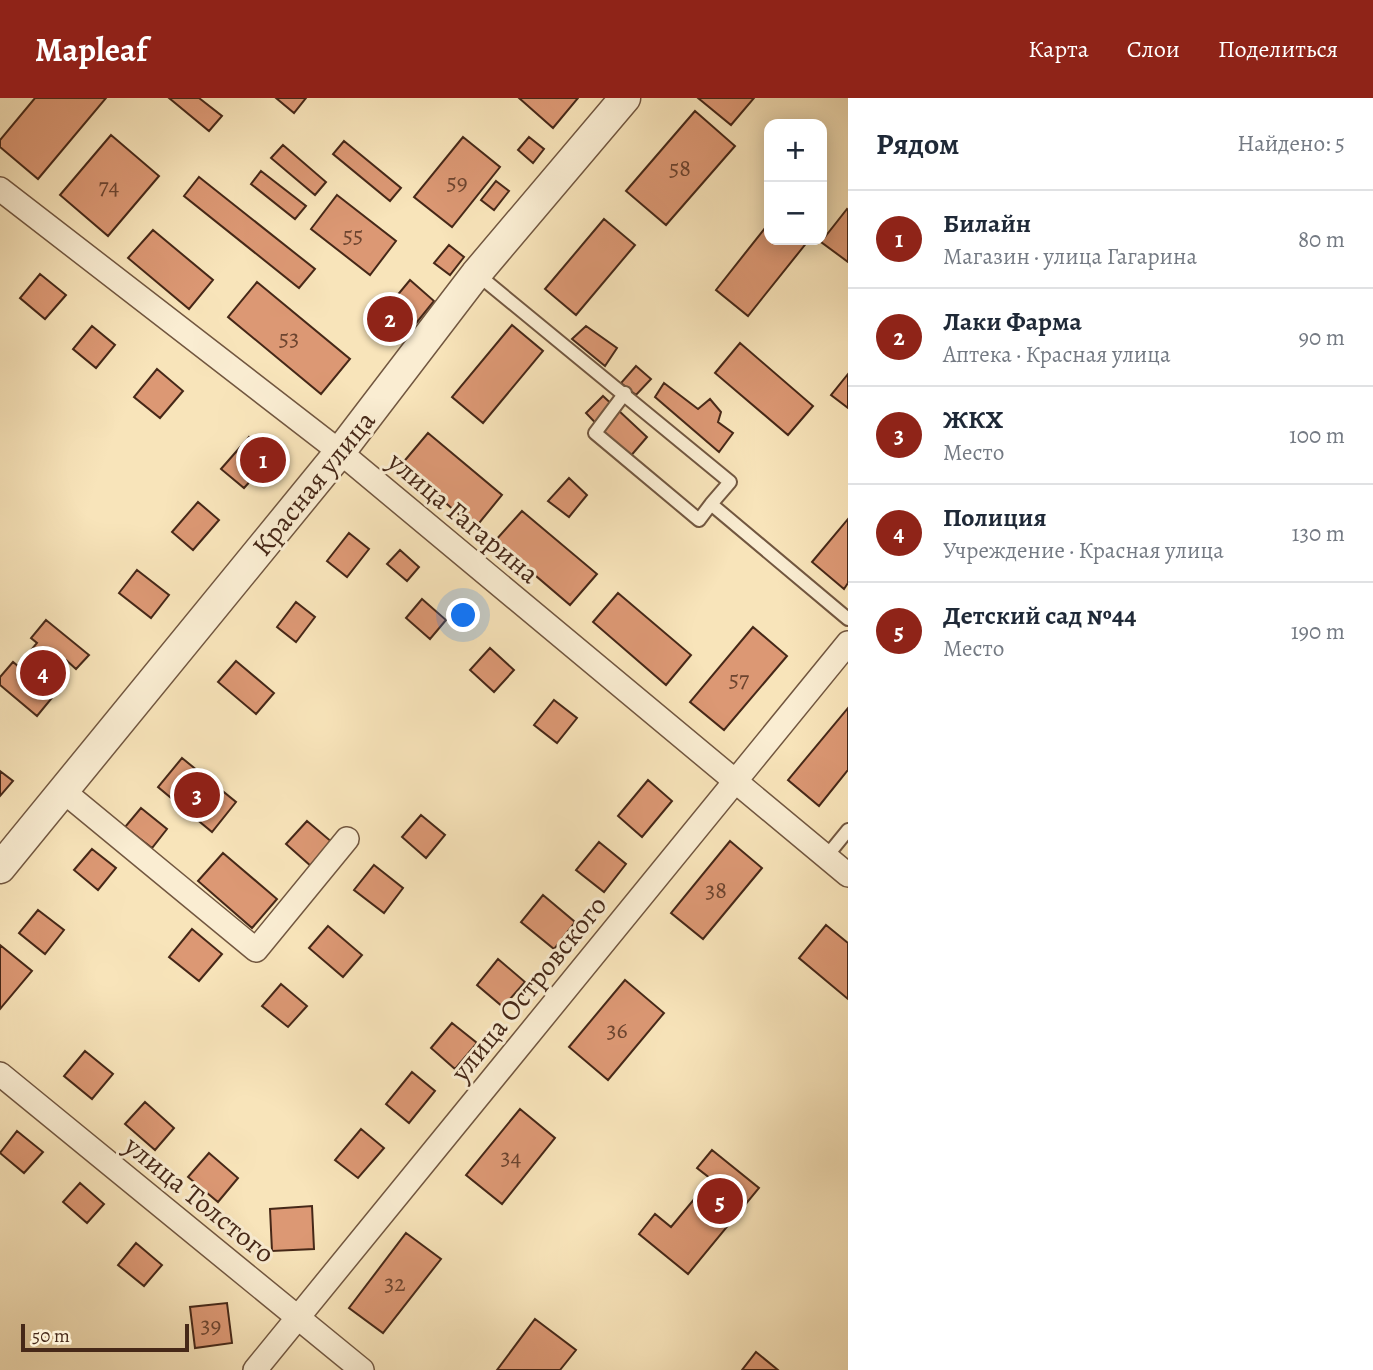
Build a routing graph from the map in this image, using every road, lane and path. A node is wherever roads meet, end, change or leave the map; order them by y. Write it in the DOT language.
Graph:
graph roads {
  1 [pos="625,98"];
  2 [pos="0,189"];
  3 [pos="476,274"];
  4 [pos="625,393"];
  5 [pos="340,452"];
  6 [pos="711,504"];
  7 [pos="848,619"];
  8 [pos="848,643"];
  9 [pos="736,781"];
  10 [pos="62,790"];
  11 [pos="848,830"];
  12 [pos="347,839"];
  13 [pos="826,857"];
  14 [pos="0,868"];
  15 [pos="848,875"];
  16 [pos="0,1074"];
  17 [pos="298,1317"];
  18 [pos="254,1370"];
  19 [pos="362,1370"];
  1 -- 3 [label="street, Красная улица"];
  2 -- 5 [label="street, улица Гагарина"];
  3 -- 4 [label="lane"];
  3 -- 5 [label="street, Красная улица"];
  4 -- 6 [label="lane"];
  4 -- 6 [label="lane"];
  5 -- 9 [label="street, улица Гагарина"];
  5 -- 10 [label="street, Красная улица"];
  6 -- 7 [label="lane"];
  8 -- 9 [label="street, улица Островского"];
  9 -- 13 [label="street, улица Гагарина"];
  9 -- 17 [label="street, улица Островского"];
  10 -- 12 [label="street"];
  10 -- 14 [label="street, Красная улица"];
  11 -- 13 [label="lane"];
  13 -- 15 [label="street, улица Гагарина"];
  16 -- 17 [label="street, улица Толстого"];
  17 -- 18 [label="street, улица Островского"];
  17 -- 19 [label="street, улица Толстого"];
}
